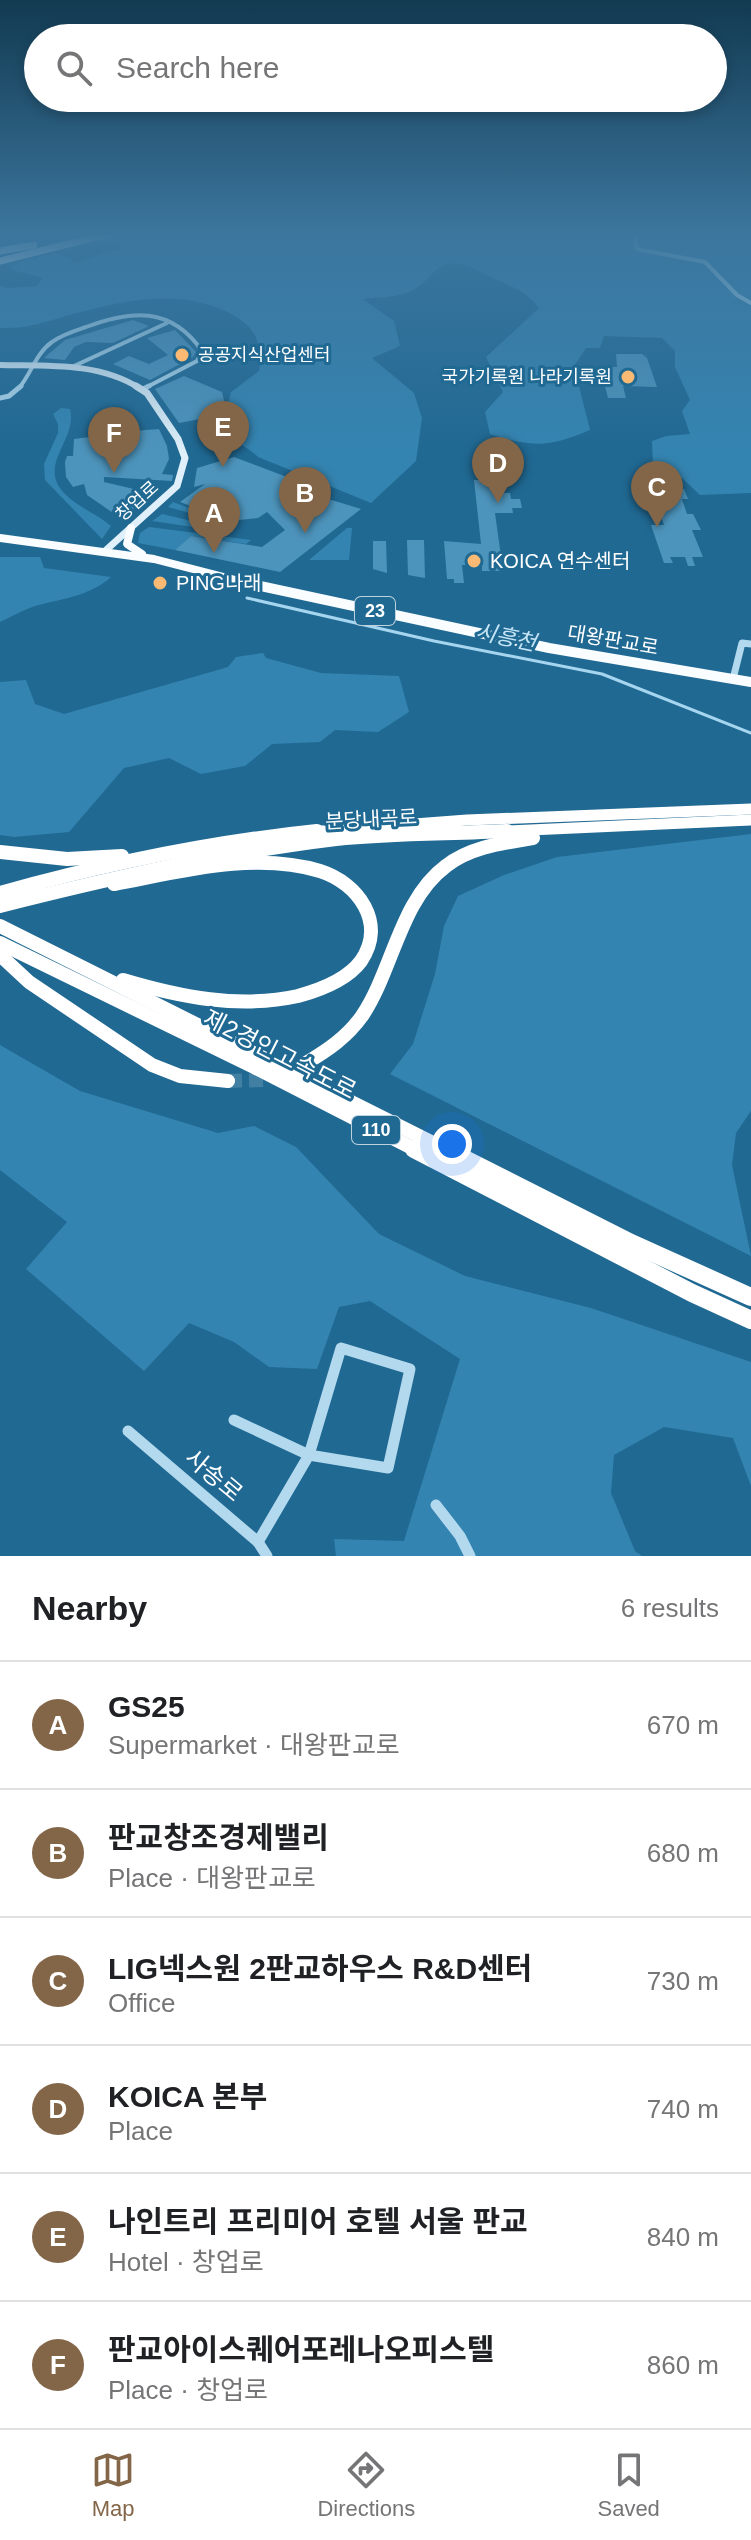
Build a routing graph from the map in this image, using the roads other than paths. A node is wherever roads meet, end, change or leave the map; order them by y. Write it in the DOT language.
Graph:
graph roads {
  1 [pos="167,323"];
  2 [pos="33,364"];
  3 [pos="0,365"];
  4 [pos="74,366"];
  5 [pos="143,389"];
  6 [pos="0,398"];
  7 [pos="131,528"];
  8 [pos="0,538"];
  9 [pos="105,551"];
  10 [pos="154,559"];
  11 [pos="751,644"];
  12 [pos="733,679"];
  13 [pos="751,682"];
  14 [pos="751,809"];
  15 [pos="751,820"];
  16 [pos="597,828"];
  17 [pos="200,846"];
  18 [pos="0,852"];
  19 [pos="0,893"];
  20 [pos="6,904"];
  21 [pos="0,926"];
  22 [pos="0,943"];
  23 [pos="0,955"];
  24 [pos="75,963"];
  25 [pos="306,1063"];
  26 [pos="228,1081"];
  27 [pos="751,1297"];
  28 [pos="751,1320"];
  29 [pos="234,1420"];
  30 [pos="128,1431"];
  31 [pos="310,1455"];
  32 [pos="436,1505"];
  33 [pos="258,1542"];
  34 [pos="267,1556"];
  35 [pos="470,1556"];
  1 -- 2 [label="street"];
  1 -- 4 [label="street"];
  1 -- 5 [label="street"];
  2 -- 3 [label="street"];
  2 -- 4 [label="street"];
  2 -- 6 [label="street"];
  4 -- 5 [label="street"];
  5 -- 7 [label="street, 창업로"];
  7 -- 9 [label="street, 창업로"];
  7 -- 10 [label="main road"];
  8 -- 9 [label="main road, 대왕판교로 / 23"];
  9 -- 10 [label="main road, 대왕판교로 / 23"];
  10 -- 12 [label="main road, 대왕판교로 / 23"];
  11 -- 12 [label="street"];
  12 -- 13 [label="main road, 대왕판교로 / 23"];
  14 -- 17 [label="highway, 분당내곡로"];
  15 -- 16 [label="highway, 분당내곡로"];
  16 -- 20 [label="highway, 분당내곡로"];
  16 -- 25 [label="highway"];
  17 -- 18 [label="highway"];
  17 -- 19 [label="highway, 분당내곡로"];
  20 -- 24 [label="highway"];
  21 -- 24 [label="highway, 제2경인고속도로 / 110"];
  22 -- 28 [label="highway, 제2경인고속도로 / 110"];
  23 -- 26 [label="highway"];
  24 -- 27 [label="highway, 제2경인고속도로 / 110"];
  29 -- 31 [label="street"];
  30 -- 33 [label="street, 사송로"];
  31 -- 31 [label="street"];
  31 -- 33 [label="street"];
  32 -- 35 [label="street"];
  33 -- 34 [label="street, 사송로"];
}
